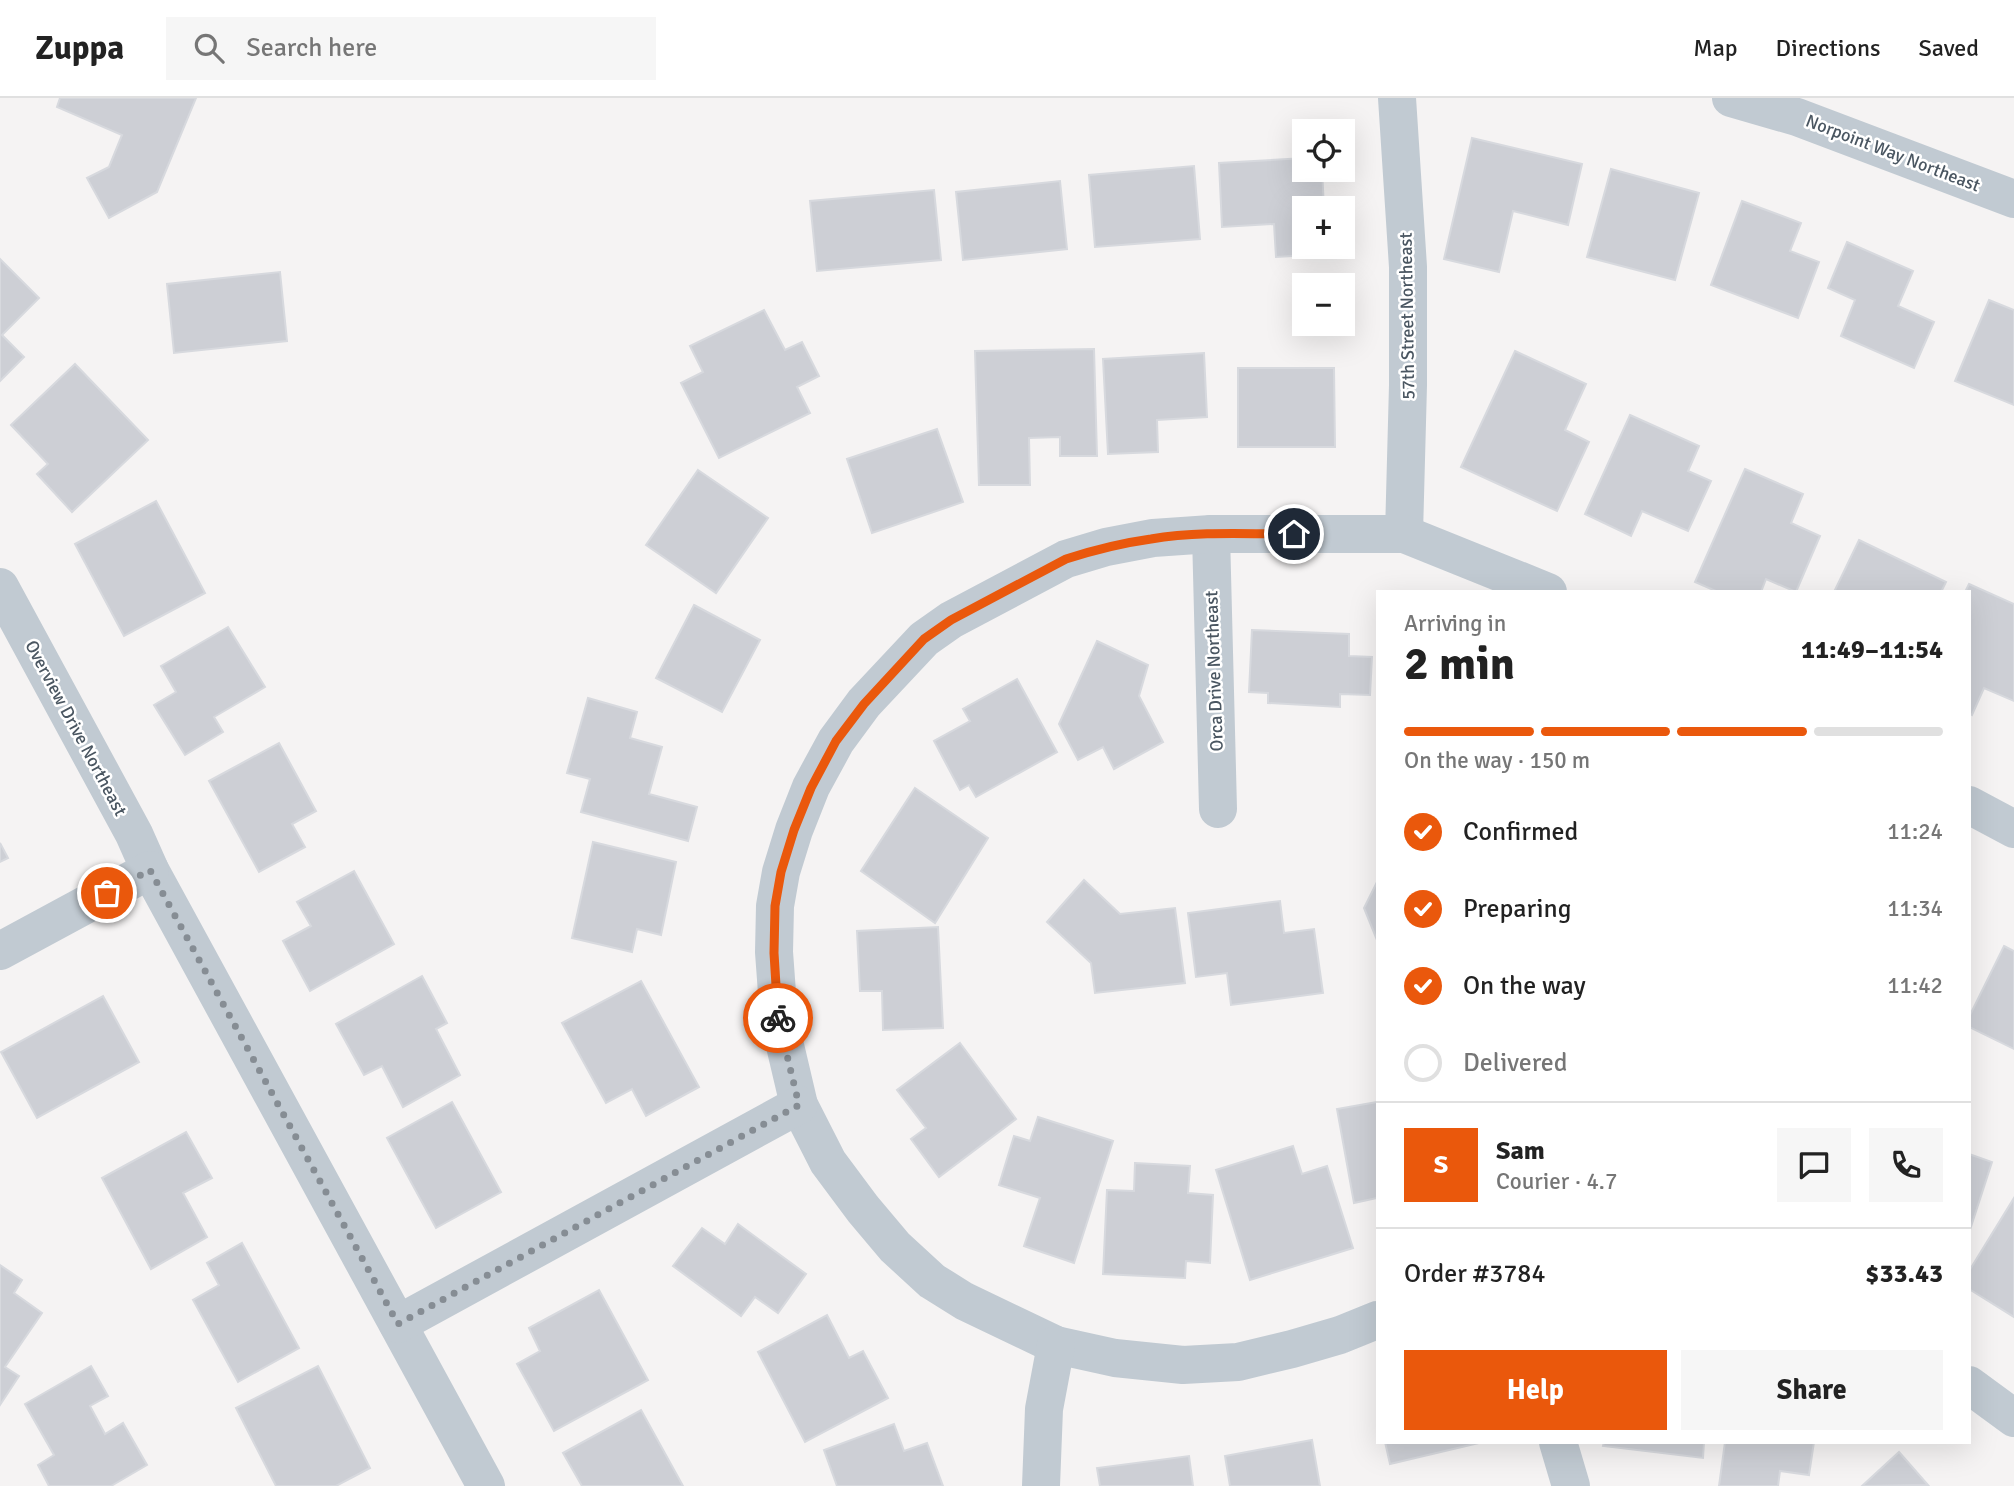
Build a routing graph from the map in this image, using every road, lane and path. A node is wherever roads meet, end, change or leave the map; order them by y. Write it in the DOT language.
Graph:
graph roads {
  1 [pos="1397,98"];
  2 [pos="1731,98"];
  3 [pos="2014,199"];
  4 [pos="1211,534"];
  5 [pos="1404,534"];
  6 [pos="0,587"];
  7 [pos="1543,590"];
  8 [pos="1971,806"];
  9 [pos="1219,809"];
  10 [pos="2014,829"];
  11 [pos="150,870"];
  12 [pos="0,951"];
  13 [pos="799,1105"];
  14 [pos="1376,1320"];
  15 [pos="398,1324"];
  16 [pos="1056,1345"];
  17 [pos="1971,1386"];
  18 [pos="2014,1418"];
  19 [pos="1559,1444"];
  20 [pos="486,1486"];
  21 [pos="1041,1486"];
  22 [pos="1571,1486"];
  1 -- 5 [label="street, 57th Street Northeast"];
  2 -- 3 [label="street, Norpoint Way Northeast"];
  4 -- 5 [label="street"];
  4 -- 9 [label="street, Orca Drive Northeast"];
  4 -- 13 [label="street"];
  5 -- 7 [label="street"];
  6 -- 11 [label="street, Overview Drive Northeast"];
  8 -- 10 [label="street"];
  11 -- 12 [label="street"];
  11 -- 15 [label="street, Overview Drive Northeast"];
  13 -- 15 [label="street"];
  13 -- 16 [label="street"];
  14 -- 16 [label="street"];
  15 -- 20 [label="street, Overview Drive Northeast"];
  16 -- 21 [label="street"];
  17 -- 18 [label="street"];
  19 -- 22 [label="street"];
}
